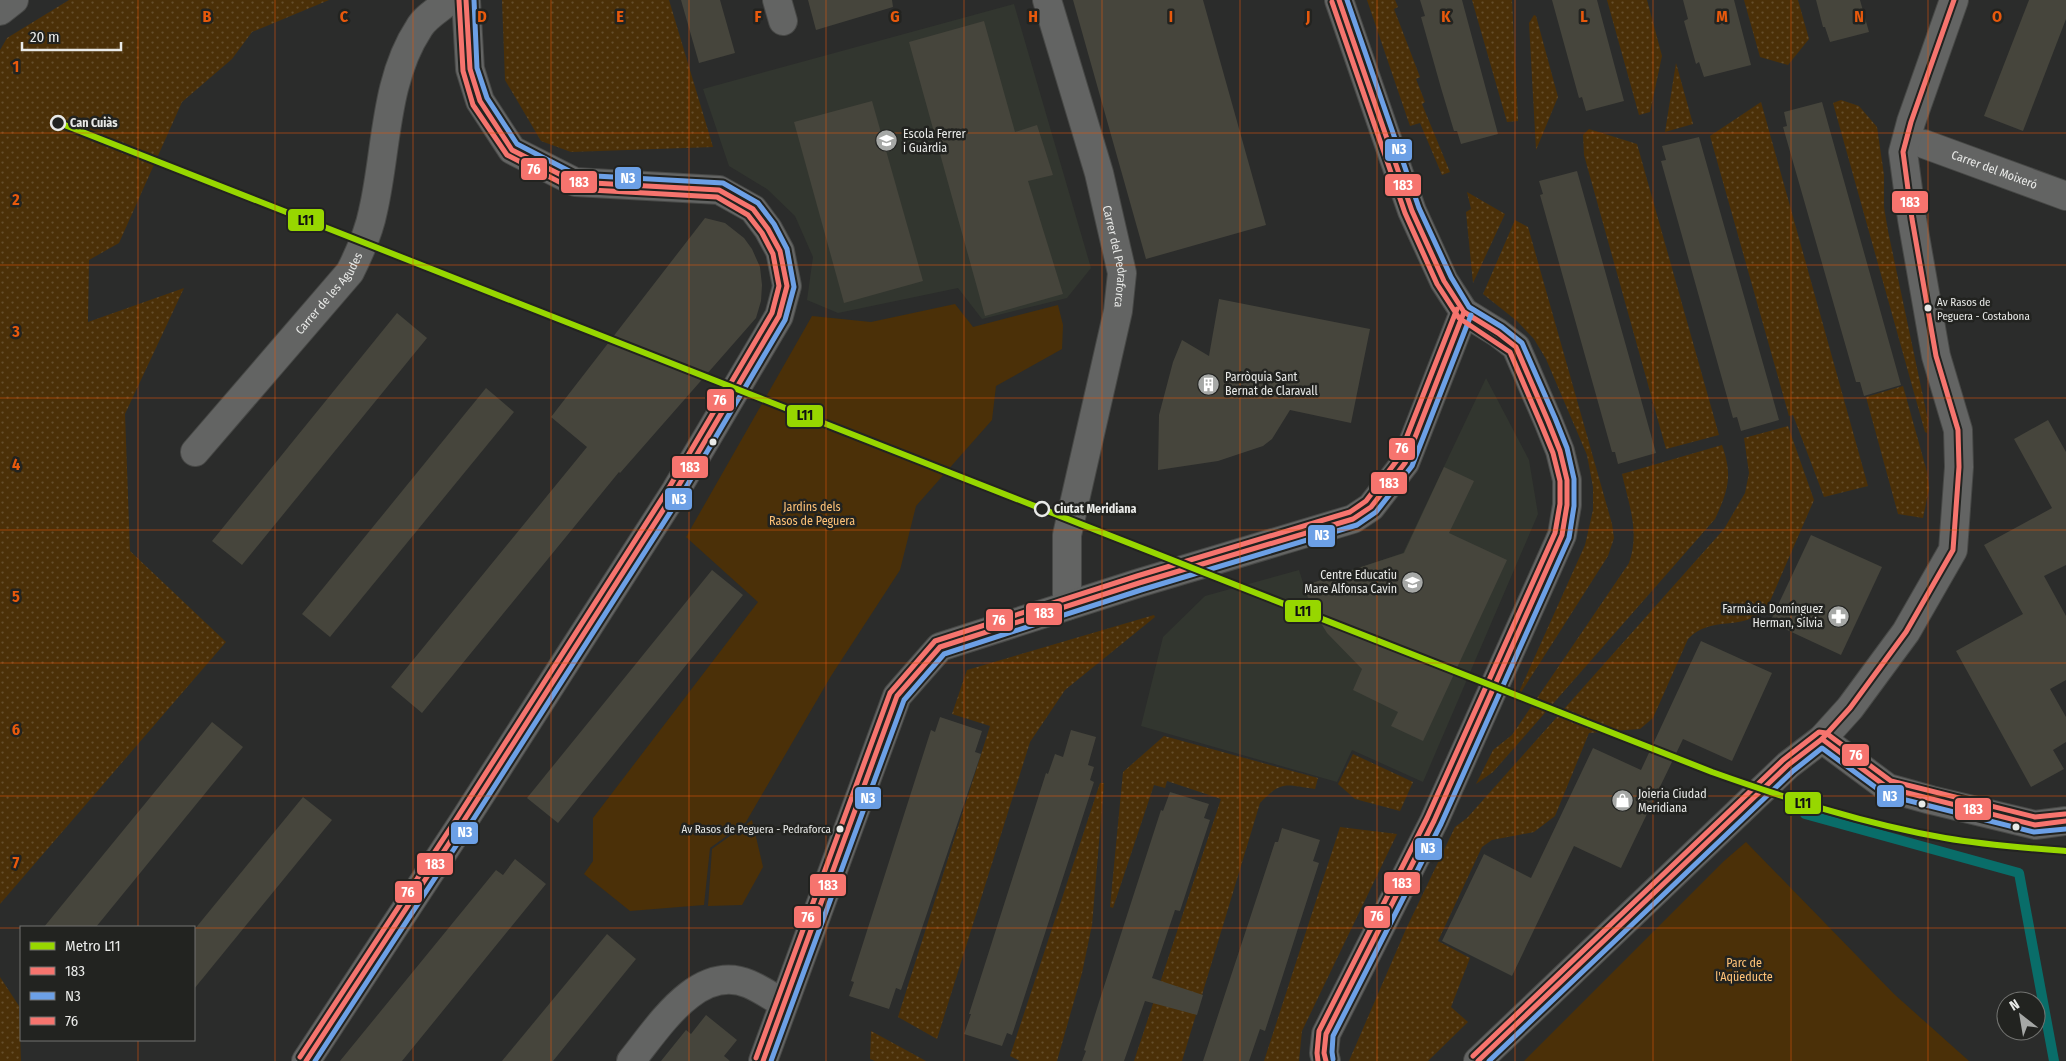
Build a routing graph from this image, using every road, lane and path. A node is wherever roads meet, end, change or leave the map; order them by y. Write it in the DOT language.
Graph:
graph roads {
  1 [pos="14,0"];
  2 [pos="450,0"];
  3 [pos="466,0"];
  4 [pos="1047,0"];
  5 [pos="1339,0"];
  6 [pos="1954,0"];
  7 [pos="0,10"];
  8 [pos="1924,144"];
  9 [pos="2066,196"];
  10 [pos="1464,312"];
  11 [pos="195,452"];
  12 [pos="1067,606"];
  13 [pos="1822,739"];
  14 [pos="2066,821"];
  15 [pos="783,1003"];
  16 [pos="306,1061"];
  17 [pos="631,1061"];
  18 [pos="763,1061"];
  19 [pos="1326,1061"];
  20 [pos="1478,1061"];
  1 -- 7 [label="street"];
  2 -- 11 [label="street, Carrer de les Agudes"];
  3 -- 16 [label="street"];
  4 -- 12 [label="street, Carrer del Pedraforca"];
  5 -- 10 [label="street"];
  6 -- 13 [label="street"];
  8 -- 9 [label="street, Carrer del Moixeró"];
  10 -- 12 [label="street"];
  10 -- 19 [label="street"];
  12 -- 15 [label="street"];
  13 -- 14 [label="street"];
  13 -- 20 [label="street"];
  15 -- 17 [label="street"];
  15 -- 18 [label="street"];
}
